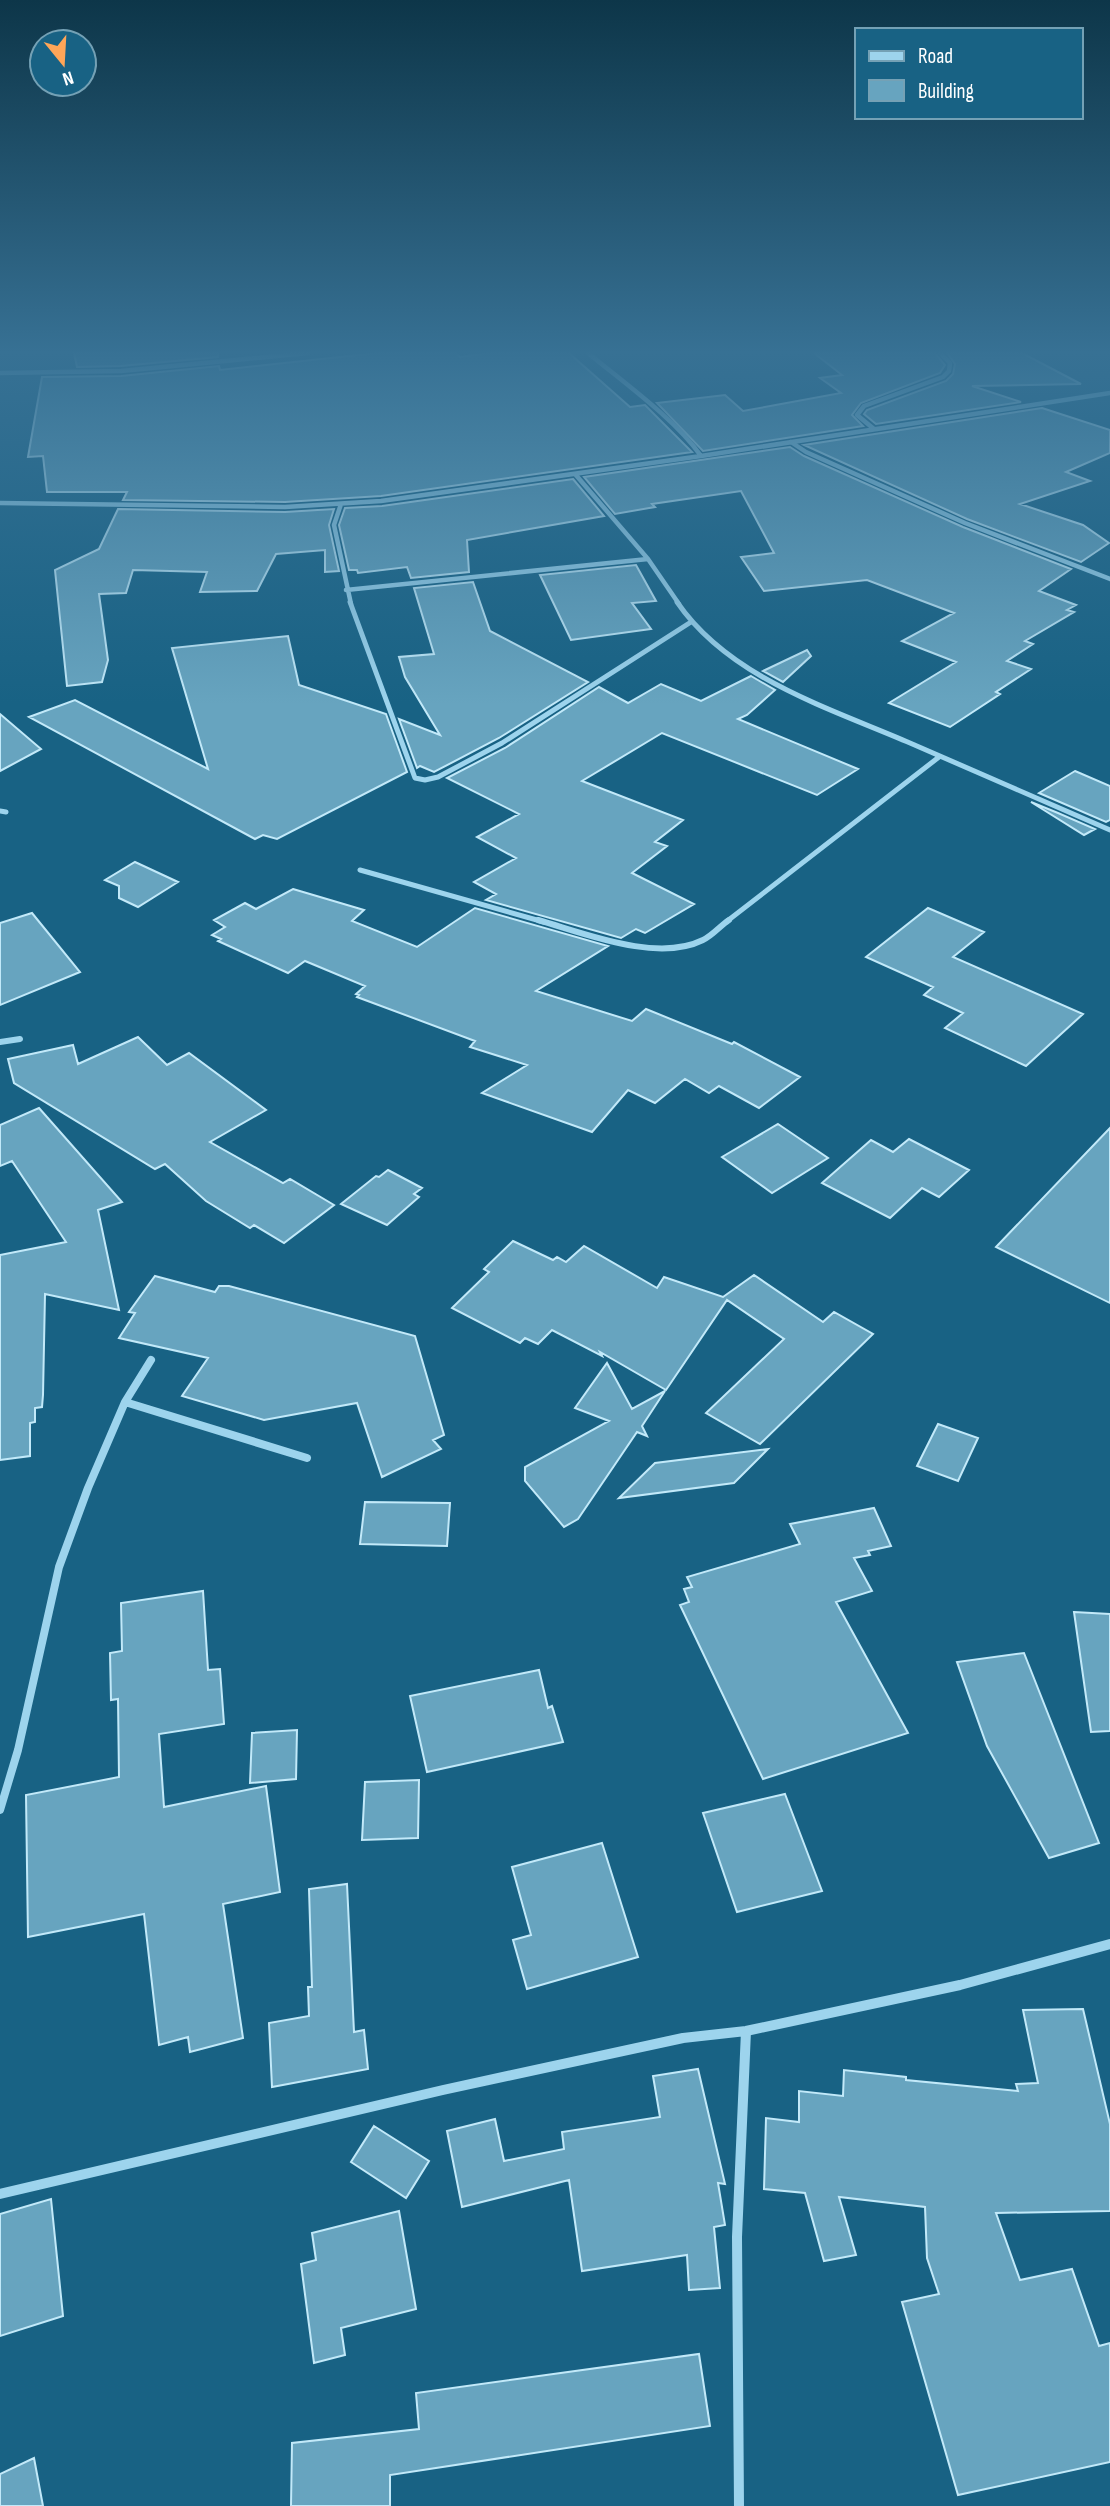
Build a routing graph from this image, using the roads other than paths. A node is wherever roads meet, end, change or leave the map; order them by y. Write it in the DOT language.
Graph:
graph roads {
  1 [pos="603,470"];
  2 [pos="846,470"];
  3 [pos="575,474"];
  4 [pos="0,503"];
  5 [pos="341,504"];
  6 [pos="648,559"];
  7 [pos="1110,579"];
  8 [pos="346,590"];
  9 [pos="691,622"];
  10 [pos="939,757"];
  11 [pos="1110,830"];
  12 [pos="360,870"];
  13 [pos="20,1039"];
  14 [pos="0,1042"];
  15 [pos="151,1360"];
  16 [pos="125,1402"];
  17 [pos="307,1458"];
  18 [pos="0,1810"];
  19 [pos="1110,1944"];
  20 [pos="746,2031"];
  21 [pos="0,2194"];
  22 [pos="739,2506"];
  1 -- 3 [label="street"];
  2 -- 7 [label="street"];
  3 -- 5 [label="street"];
  3 -- 6 [label="street"];
  4 -- 5 [label="street"];
  5 -- 8 [label="street"];
  6 -- 8 [label="street"];
  6 -- 9 [label="street"];
  8 -- 9 [label="street"];
  9 -- 10 [label="street"];
  10 -- 11 [label="street"];
  10 -- 12 [label="street"];
  13 -- 14 [label="street"];
  15 -- 16 [label="street"];
  16 -- 17 [label="street"];
  16 -- 18 [label="street"];
  19 -- 20 [label="street"];
  20 -- 21 [label="street"];
  20 -- 22 [label="street"];
}
